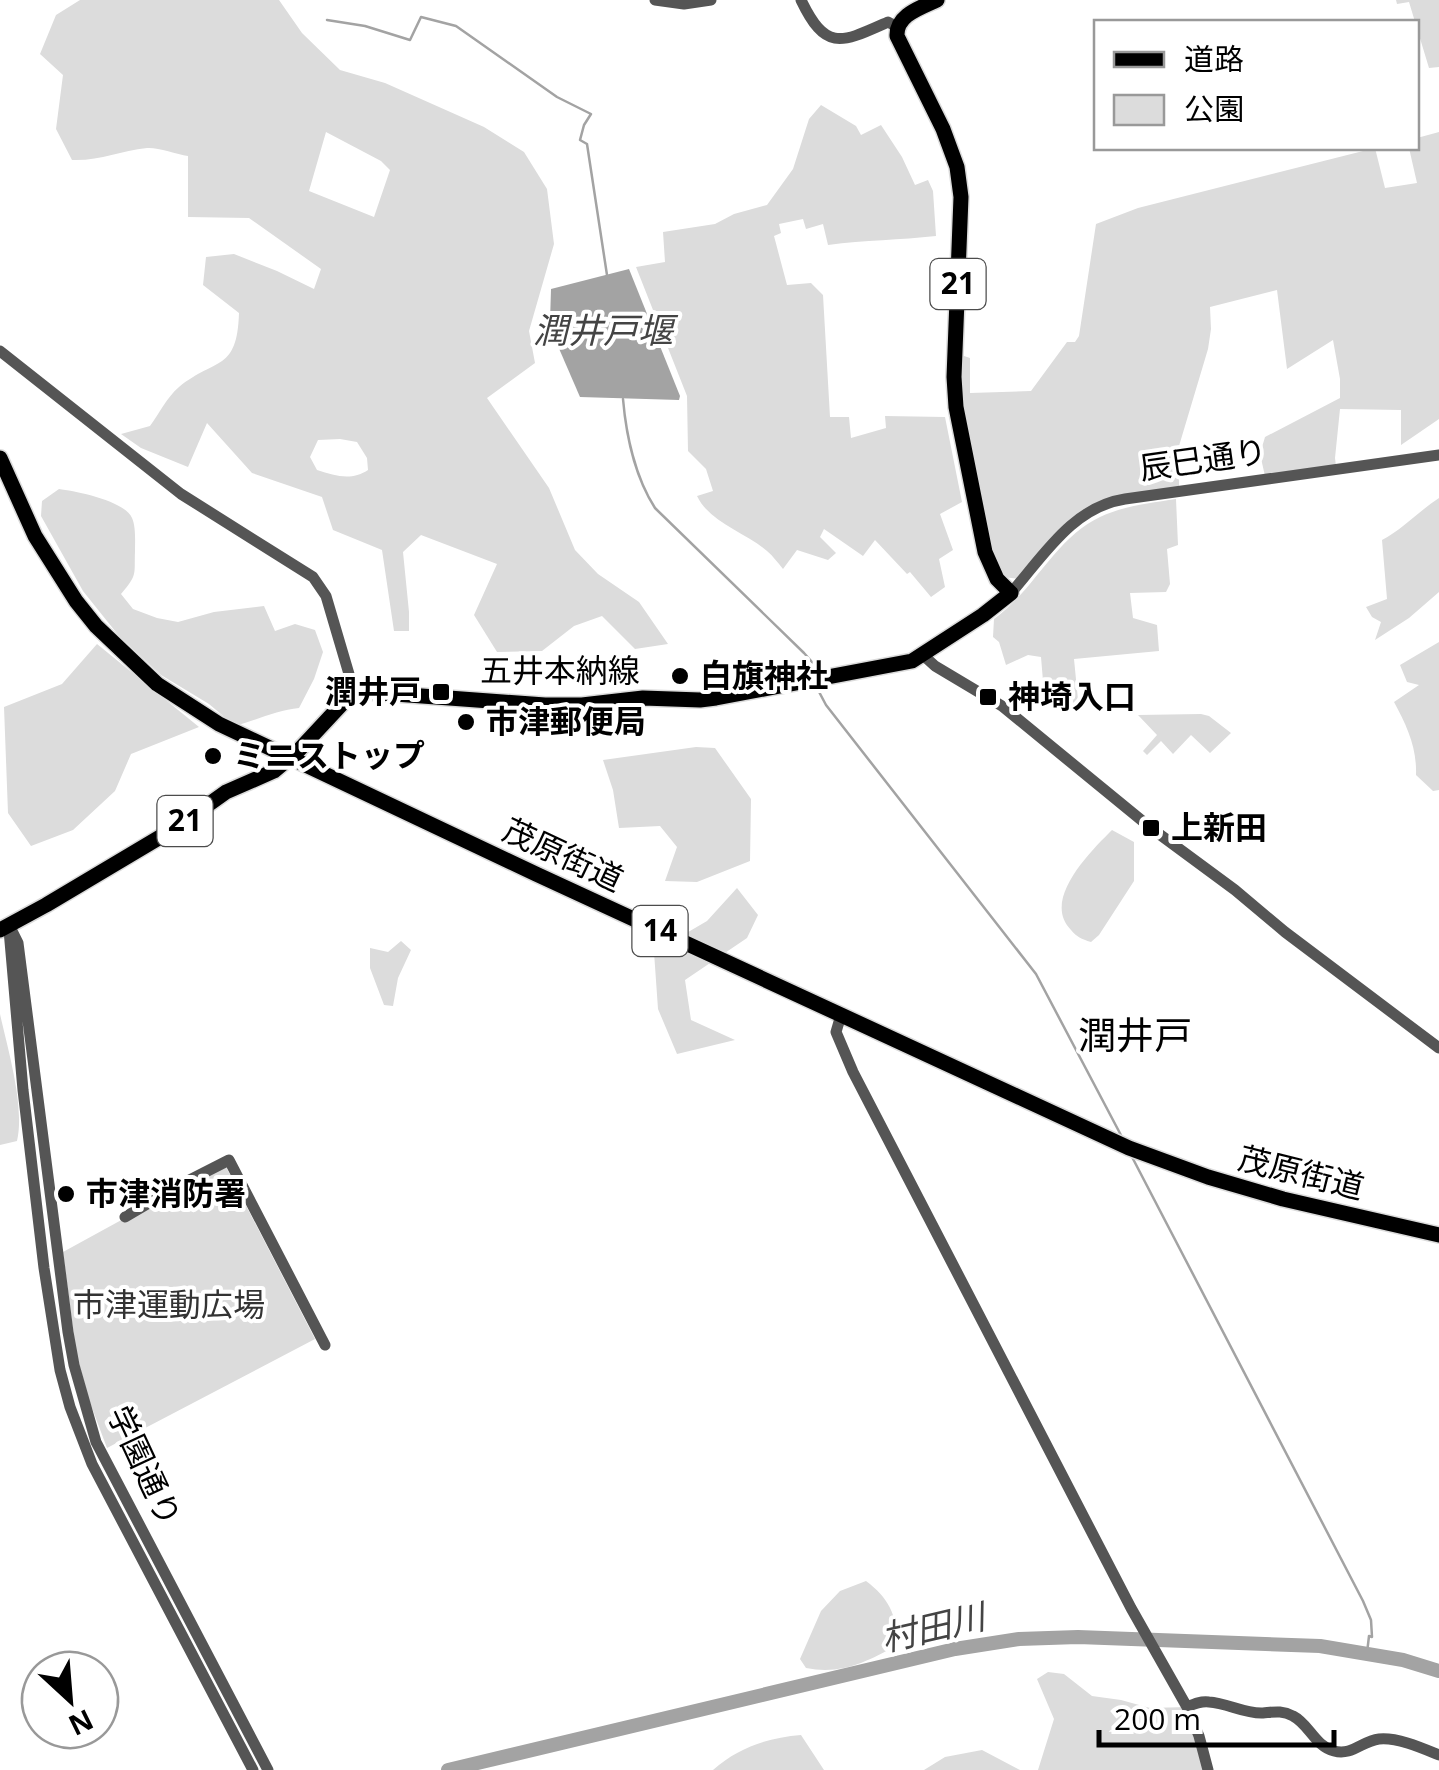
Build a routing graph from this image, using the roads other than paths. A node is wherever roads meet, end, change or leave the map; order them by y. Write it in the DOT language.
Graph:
graph roads {
  1 [pos="655,0"];
  2 [pos="711,0"];
  3 [pos="801,0"];
  4 [pos="937,0"];
  5 [pos="897,27"];
  6 [pos="0,351"];
  7 [pos="1439,455"];
  8 [pos="0,458"];
  9 [pos="1011,593"];
  10 [pos="923,656"];
  11 [pos="354,692"];
  12 [pos="290,758"];
  13 [pos="5,928"];
  14 [pos="841,1015"];
  15 [pos="1439,1048"];
  16 [pos="125,1217"];
  17 [pos="54,1226"];
  18 [pos="40,1228"];
  19 [pos="1439,1235"];
  20 [pos="325,1345"];
  21 [pos="1187,1707"];
  22 [pos="1439,1755"];
  23 [pos="253,1770"];
  24 [pos="268,1770"];
  25 [pos="1208,1770"];
  1 -- 2 [label="street"];
  3 -- 5 [label="street"];
  4 -- 5 [label="main road"];
  5 -- 9 [label="main road, 21"];
  6 -- 11 [label="street"];
  7 -- 9 [label="street, 辰巳通り"];
  8 -- 12 [label="main road, 茂原街道 / 14"];
  9 -- 10 [label="main road, 五井本納線"];
  10 -- 11 [label="main road, 五井本納線"];
  10 -- 15 [label="street"];
  11 -- 12 [label="main road, 21"];
  12 -- 13 [label="main road, 21"];
  12 -- 14 [label="main road, 茂原街道 / 14"];
  13 -- 17 [label="street, 学園通り"];
  13 -- 18 [label="street"];
  14 -- 19 [label="main road, 茂原街道 / 14"];
  14 -- 21 [label="street"];
  16 -- 20 [label="street"];
  17 -- 18 [label="street"];
  17 -- 24 [label="street, 学園通り"];
  18 -- 23 [label="street"];
  21 -- 22 [label="street"];
  21 -- 25 [label="street"];
}
